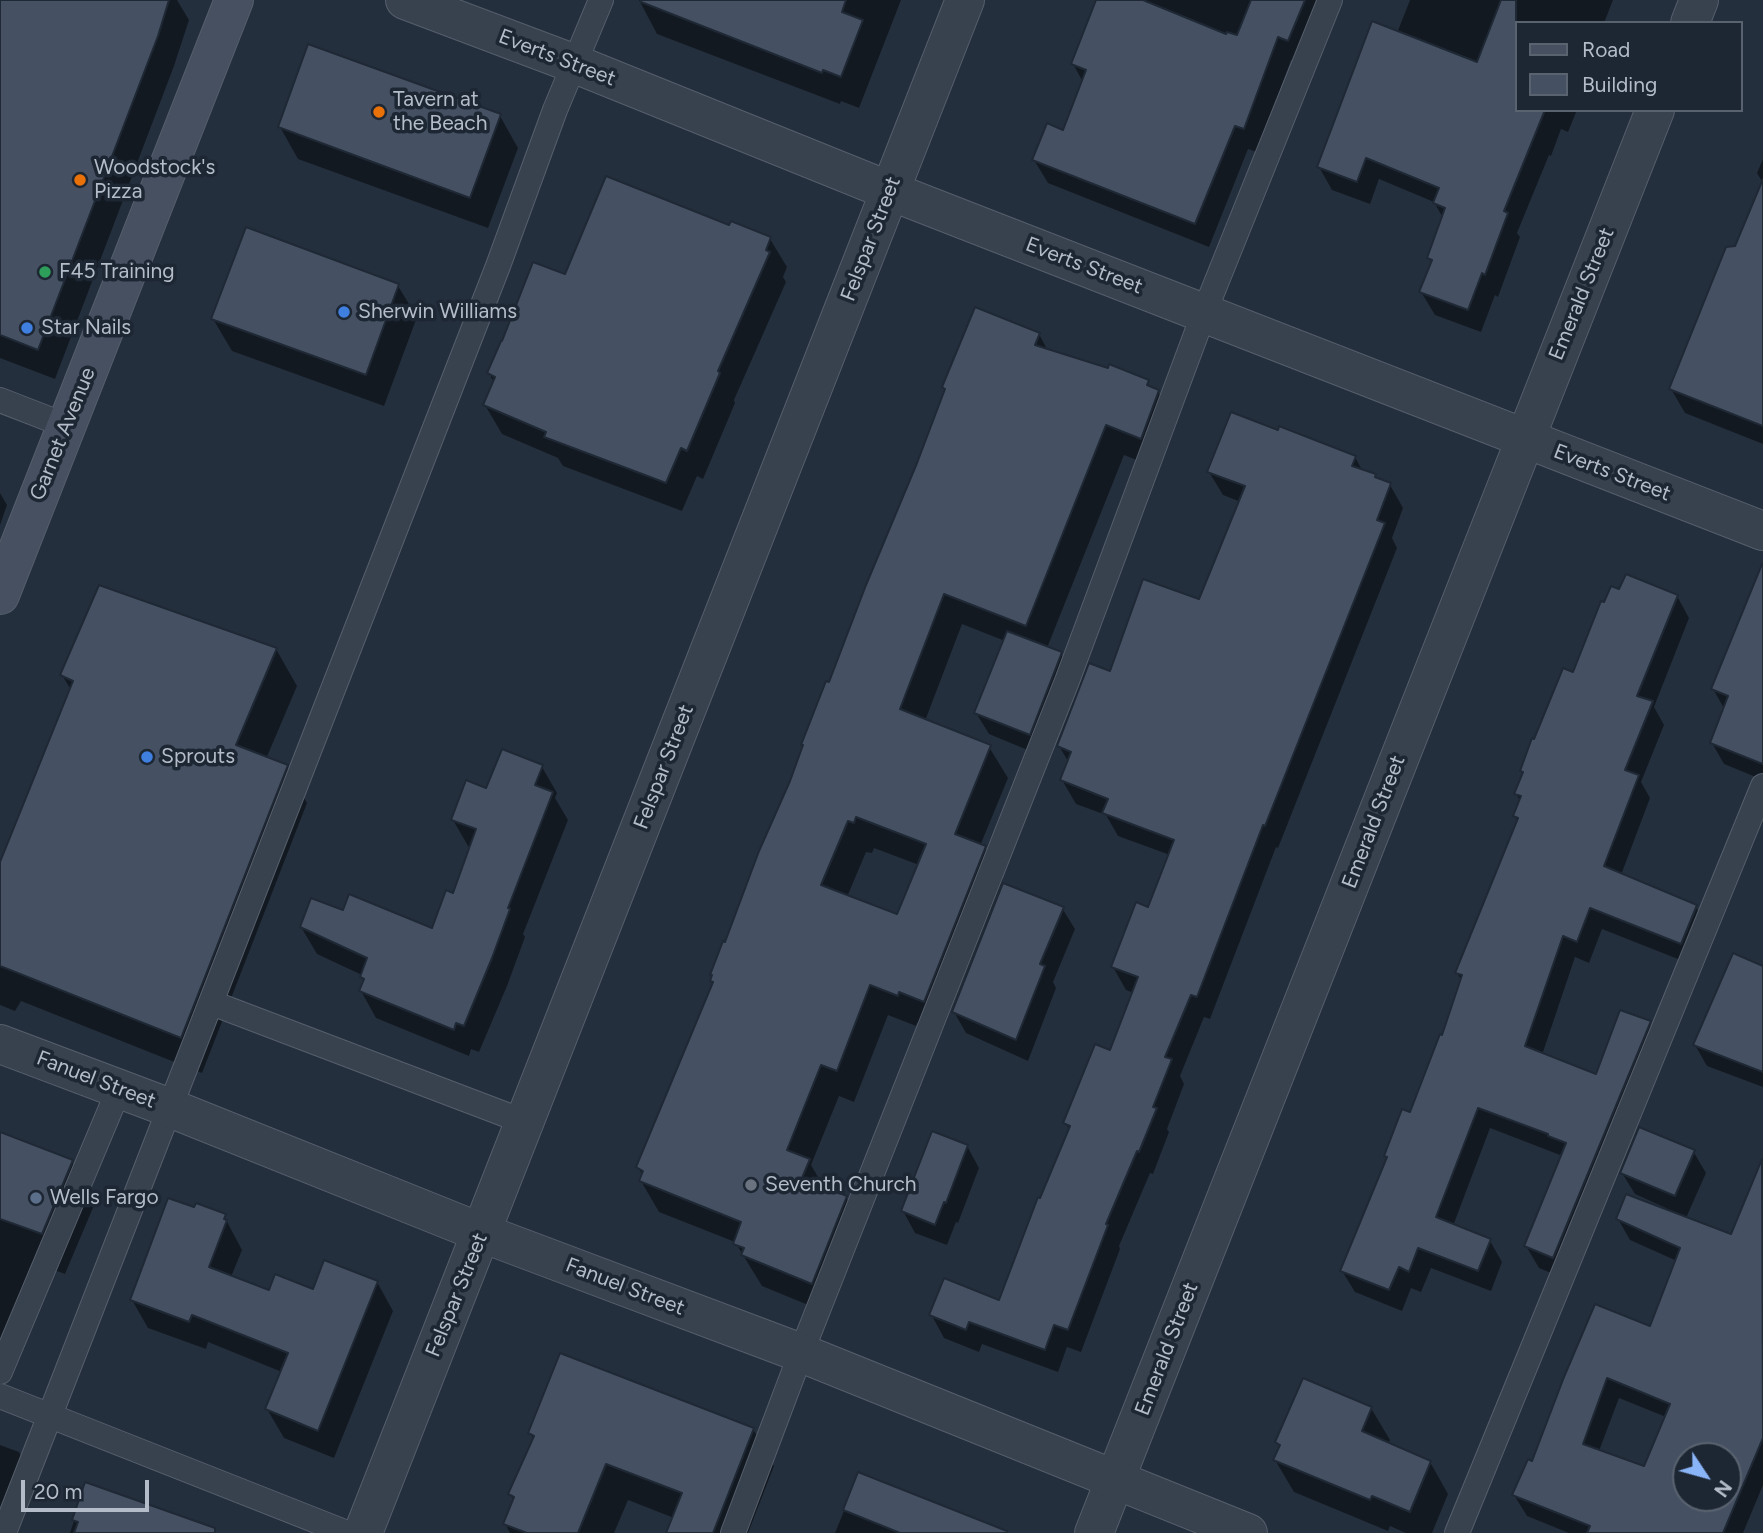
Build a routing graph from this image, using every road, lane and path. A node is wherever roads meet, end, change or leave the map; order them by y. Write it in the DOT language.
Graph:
graph roads {
  1 [pos="234,0"];
  2 [pos="405,0"];
  3 [pos="601,0"];
  4 [pos="965,0"];
  5 [pos="1330,0"];
  6 [pos="1699,0"];
  7 [pos="1690,21"];
  8 [pos="575,64"];
  9 [pos="1654,112"];
  10 [pos="890,191"];
  11 [pos="1204,313"];
  12 [pos="0,400"];
  13 [pos="67,426"];
  14 [pos="1525,439"];
  15 [pos="1763,531"];
  16 [pos="0,595"];
  17 [pos="1763,786"];
  18 [pos="212,1003"];
  19 [pos="0,1044"];
  20 [pos="119,1089"];
  21 [pos="170,1108"];
  22 [pos="525,1122"];
  23 [pos="482,1233"];
  24 [pos="801,1353"];
  25 [pos="0,1372"];
  26 [pos="0,1396"];
  27 [pos="50,1415"];
  28 [pos="1115,1480"];
  29 [pos="4,1533"];
  30 [pos="347,1533"];
  31 [pos="363,1533"];
  32 [pos="733,1533"];
  33 [pos="1094,1533"];
  34 [pos="1248,1533"];
  35 [pos="1457,1533"];
  1 -- 13 [label="main road, Garnet Avenue"];
  2 -- 8 [label="street, Everts Street"];
  3 -- 8 [label="lane"];
  4 -- 10 [label="street, Felspar Street"];
  5 -- 11 [label="lane"];
  6 -- 7 [label="street"];
  8 -- 10 [label="street, Everts Street"];
  8 -- 18 [label="lane"];
  9 -- 14 [label="street, Emerald Street"];
  10 -- 11 [label="street, Everts Street"];
  10 -- 22 [label="street, Felspar Street"];
  11 -- 14 [label="street, Everts Street"];
  11 -- 24 [label="lane"];
  12 -- 13 [label="lane"];
  13 -- 16 [label="main road, Garnet Avenue"];
  14 -- 15 [label="street, Everts Street"];
  14 -- 28 [label="street, Emerald Street"];
  17 -- 35 [label="lane"];
  18 -- 21 [label="lane"];
  18 -- 22 [label="lane"];
  19 -- 20 [label="street, Fanuel Street"];
  20 -- 21 [label="street, Fanuel Street"];
  20 -- 25 [label="lane"];
  21 -- 23 [label="street, Fanuel Street"];
  21 -- 27 [label="lane"];
  22 -- 23 [label="street, Felspar Street"];
  23 -- 24 [label="street, Fanuel Street"];
  23 -- 31 [label="street, Felspar Street"];
  24 -- 28 [label="street, Fanuel Street"];
  24 -- 32 [label="lane"];
  26 -- 27 [label="lane"];
  27 -- 29 [label="lane"];
  27 -- 30 [label="lane"];
  28 -- 33 [label="street, Emerald Street"];
  28 -- 34 [label="street, Fanuel Street"];
}
